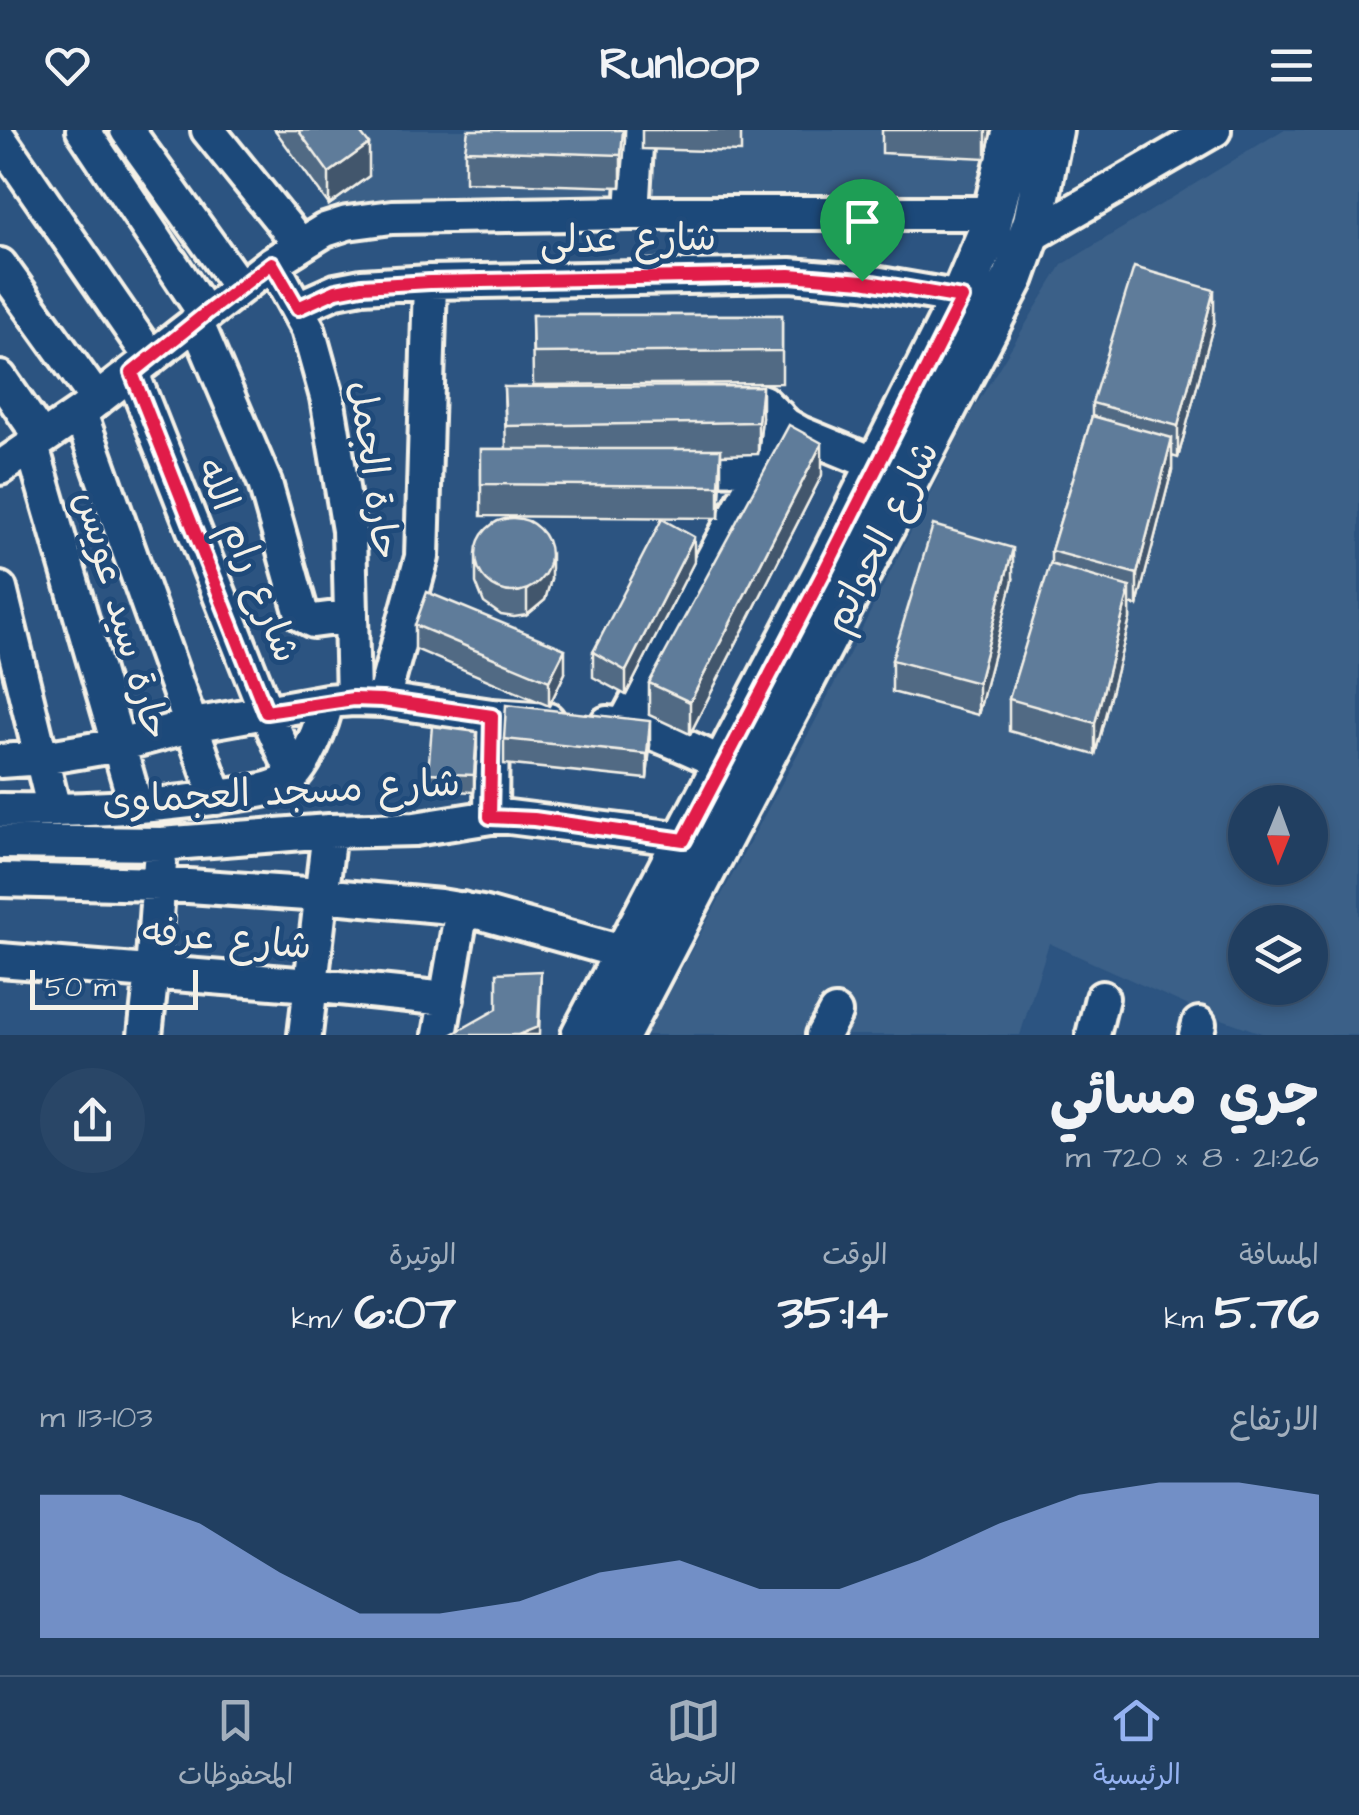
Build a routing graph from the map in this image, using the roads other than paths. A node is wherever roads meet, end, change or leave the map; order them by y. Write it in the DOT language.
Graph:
graph roads {
  1 [pos="83,130"];
  2 [pos="127,130"];
  3 [pos="208,130"];
  4 [pos="637,130"];
  5 [pos="1014,130"];
  6 [pos="1052,130"];
  7 [pos="1214,130"];
  8 [pos="0,139"];
  9 [pos="632,213"];
  10 [pos="994,213"];
  11 [pos="1028,238"];
  12 [pos="300,244"];
  13 [pos="272,263"];
  14 [pos="0,265"];
  15 [pos="430,282"];
  16 [pos="240,288"];
  17 [pos="962,298"];
  18 [pos="298,308"];
  19 [pos="200,317"];
  20 [pos="142,366"];
  21 [pos="0,378"];
  22 [pos="696,397"];
  23 [pos="88,407"];
  24 [pos="778,416"];
  25 [pos="37,442"];
  26 [pos="878,465"];
  27 [pos="645,466"];
  28 [pos="0,468"];
  29 [pos="760,468"];
  30 [pos="838,581"];
  31 [pos="0,589"];
  32 [pos="351,616"];
  33 [pos="815,624"];
  34 [pos="354,700"];
  35 [pos="266,712"];
  36 [pos="492,716"];
  37 [pos="624,724"];
  38 [pos="193,725"];
  39 [pos="119,744"];
  40 [pos="43,758"];
  41 [pos="0,761"];
  42 [pos="724,764"];
  43 [pos="294,775"];
  44 [pos="217,798"];
  45 [pos="136,806"];
  46 [pos="0,810"];
  47 [pos="54,810"];
  48 [pos="490,817"];
  49 [pos="329,831"];
  50 [pos="684,840"];
  51 [pos="0,842"];
  52 [pos="161,844"];
  53 [pos="0,880"];
  54 [pos="158,884"];
  55 [pos="321,895"];
  56 [pos="462,910"];
  57 [pos="625,953"];
  58 [pos="0,960"];
  59 [pos="152,972"];
  60 [pos="310,985"];
  61 [pos="447,998"];
  62 [pos="1102,998"];
  63 [pos="145,1035"];
  64 [pos="305,1035"];
  65 [pos="440,1035"];
  66 [pos="582,1035"];
  67 [pos="619,1035"];
  68 [pos="1093,1035"];
  1 -- 19 [label="street"];
  2 -- 16 [label="street"];
  3 -- 12 [label="street"];
  4 -- 9 [label="street"];
  5 -- 10 [label="main road, شارع الحواتم"];
  6 -- 11 [label="main road, شارع الحواتم"];
  7 -- 11 [label="street"];
  8 -- 20 [label="street, شارع رام الله"];
  9 -- 10 [label="street"];
  9 -- 12 [label="street"];
  10 -- 17 [label="main road, شارع الحواتم"];
  11 -- 30 [label="main road, شارع الحواتم"];
  12 -- 13 [label="street"];
  13 -- 16 [label="street"];
  13 -- 18 [label="street, حارة الجمل"];
  14 -- 23 [label="street"];
  15 -- 17 [label="street, شارع عدلى"];
  15 -- 18 [label="street, شارع عدلى"];
  15 -- 34 [label="street"];
  16 -- 19 [label="street"];
  17 -- 26 [label="main road, شارع الحواتم"];
  18 -- 32 [label="street, حارة الجمل"];
  19 -- 20 [label="street"];
  19 -- 32 [label="street"];
  20 -- 23 [label="street"];
  20 -- 35 [label="street, شارع رام الله"];
  21 -- 25 [label="street, حارة سيد عويس"];
  22 -- 24 [label="street"];
  23 -- 25 [label="street"];
  23 -- 38 [label="street"];
  24 -- 26 [label="street"];
  24 -- 29 [label="street"];
  25 -- 28 [label="street"];
  25 -- 39 [label="street, حارة سيد عويس"];
  26 -- 30 [label="main road, شارع الحواتم"];
  27 -- 29 [label="street"];
  29 -- 37 [label="street"];
  30 -- 33 [label="main road, شارع الحواتم"];
  31 -- 40 [label="street"];
  32 -- 34 [label="street, حارة الجمل"];
  33 -- 42 [label="main road, شارع الحواتم"];
  33 -- 67 [label="main road, شارع الحواتم"];
  34 -- 35 [label="street"];
  34 -- 36 [label="street"];
  34 -- 43 [label="street"];
  35 -- 38 [label="street"];
  35 -- 43 [label="street, شارع رام الله"];
  36 -- 37 [label="street"];
  36 -- 48 [label="street"];
  37 -- 42 [label="street"];
  38 -- 39 [label="street"];
  38 -- 44 [label="street"];
  39 -- 40 [label="street"];
  39 -- 45 [label="street, حارة سيد عويس"];
  40 -- 41 [label="street"];
  40 -- 47 [label="street"];
  42 -- 50 [label="main road, شارع الحواتم"];
  43 -- 44 [label="street"];
  44 -- 45 [label="street"];
  45 -- 47 [label="street"];
  46 -- 47 [label="street"];
  48 -- 49 [label="street, شارع مسجد العجماوى"];
  48 -- 50 [label="street, شارع مسجد العجماوى"];
  49 -- 52 [label="street, شارع مسجد العجماوى"];
  49 -- 55 [label="street"];
  50 -- 57 [label="main road, شارع الحواتم"];
  51 -- 52 [label="street, شارع مسجد العجماوى"];
  52 -- 54 [label="street"];
  53 -- 54 [label="street"];
  54 -- 55 [label="street"];
  54 -- 59 [label="street"];
  55 -- 56 [label="street"];
  55 -- 60 [label="street"];
  56 -- 57 [label="street"];
  56 -- 61 [label="street"];
  57 -- 66 [label="main road, شارع الحواتم"];
  58 -- 59 [label="street, شارع عرفه"];
  59 -- 60 [label="street, شارع عرفه"];
  59 -- 63 [label="street"];
  60 -- 61 [label="street, شارع عرفه"];
  60 -- 64 [label="street"];
  61 -- 65 [label="street"];
  62 -- 68 [label="street"];
}
